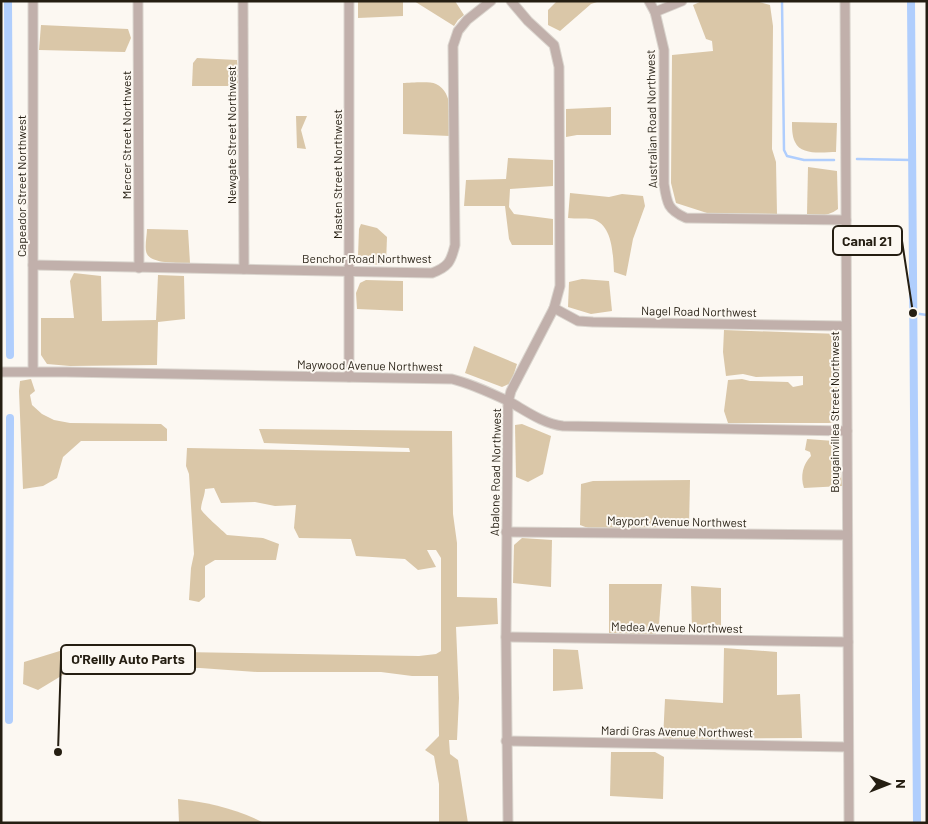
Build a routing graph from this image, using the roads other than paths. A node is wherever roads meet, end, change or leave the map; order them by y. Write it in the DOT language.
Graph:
graph roads {
  1 [pos="33,1"];
  2 [pos="138,1"];
  3 [pos="243,1"];
  4 [pos="349,1"];
  5 [pos="491,1"];
  6 [pos="511,1"];
  7 [pos="649,1"];
  8 [pos="682,1"];
  9 [pos="845,1"];
  10 [pos="654,12"];
  11 [pos="846,220"];
  12 [pos="33,265"];
  13 [pos="139,268"];
  14 [pos="244,269"];
  15 [pos="349,271"];
  16 [pos="554,308"];
  17 [pos="846,326"];
  18 [pos="34,371"];
  19 [pos="1,372"];
  20 [pos="349,377"];
  21 [pos="508,402"];
  22 [pos="847,430"];
  23 [pos="506,532"];
  24 [pos="847,535"];
  25 [pos="506,637"];
  26 [pos="848,642"];
  27 [pos="506,741"];
  28 [pos="848,747"];
  29 [pos="508,823"];
  30 [pos="849,823"];
  1 -- 12 [label="street, Capeador Street Northwest"];
  2 -- 13 [label="street, Mercer Street Northwest"];
  3 -- 14 [label="street, Newgate Street Northwest"];
  4 -- 15 [label="street, Masten Street Northwest"];
  5 -- 15 [label="street, Benchor Road Northwest"];
  6 -- 16 [label="street, Abalone Road Northwest"];
  7 -- 10 [label="street, Australian Road Northwest"];
  8 -- 10 [label="street"];
  9 -- 11 [label="street, Bougainvillea Street Northwest"];
  10 -- 11 [label="street, Australian Road Northwest"];
  11 -- 17 [label="street, Bougainvillea Street Northwest"];
  12 -- 13 [label="street, Benchor Road Northwest"];
  12 -- 18 [label="street, Capeador Street Northwest"];
  13 -- 14 [label="street, Benchor Road Northwest"];
  14 -- 15 [label="street, Benchor Road Northwest"];
  15 -- 20 [label="street, Masten Street Northwest"];
  16 -- 17 [label="street, Nagel Road Northwest"];
  16 -- 21 [label="street, Abalone Road Northwest"];
  17 -- 22 [label="street, Bougainvillea Street Northwest"];
  18 -- 19 [label="street, Maywood Avenue Northwest"];
  18 -- 20 [label="street, Maywood Avenue Northwest"];
  20 -- 21 [label="street, Maywood Avenue Northwest"];
  21 -- 22 [label="street, Maywood Avenue Northwest"];
  21 -- 23 [label="street, Abalone Road Northwest"];
  22 -- 24 [label="street, Bougainvillea Street Northwest"];
  23 -- 24 [label="street, Mayport Avenue Northwest"];
  23 -- 25 [label="street, Abalone Road Northwest"];
  24 -- 26 [label="street, Bougainvillea Street Northwest"];
  25 -- 26 [label="street, Medea Avenue Northwest"];
  25 -- 27 [label="street, Abalone Road Northwest"];
  26 -- 28 [label="street, Bougainvillea Street Northwest"];
  27 -- 28 [label="street, Mardi Gras Avenue Northwest"];
  27 -- 29 [label="street, Abalone Road Northwest"];
  28 -- 30 [label="street, Bougainvillea Street Northwest"];
}
